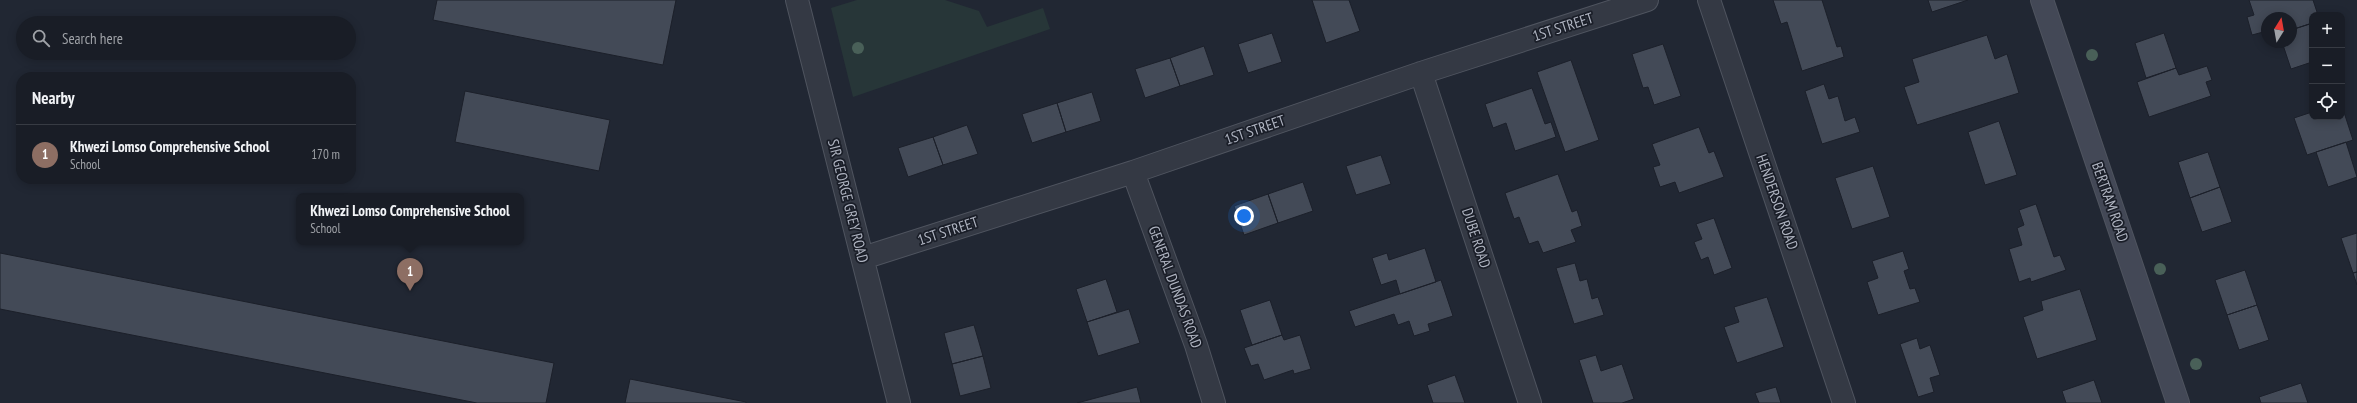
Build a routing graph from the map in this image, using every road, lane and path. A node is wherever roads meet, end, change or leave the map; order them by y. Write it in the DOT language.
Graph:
graph roads {
  1 [pos="797,0"];
  2 [pos="1647,0"];
  3 [pos="1709,0"];
  4 [pos="2042,0"];
  5 [pos="1421,73"];
  6 [pos="1133,172"];
  7 [pos="863,258"];
  8 [pos="899,403"];
  9 [pos="1214,403"];
  10 [pos="1530,403"];
  11 [pos="1844,403"];
  12 [pos="2178,403"];
  1 -- 7 [label="street, SIR GEORGE GREY ROAD"];
  2 -- 5 [label="street, 1ST STREET"];
  3 -- 11 [label="street, HENDERSON ROAD"];
  4 -- 12 [label="street, BERTRAM ROAD"];
  5 -- 6 [label="street, 1ST STREET"];
  5 -- 10 [label="street, DUBE ROAD"];
  6 -- 7 [label="street, 1ST STREET"];
  6 -- 9 [label="street, GENERAL DUNDAS ROAD"];
  7 -- 8 [label="street, SIR GEORGE GREY ROAD"];
}
